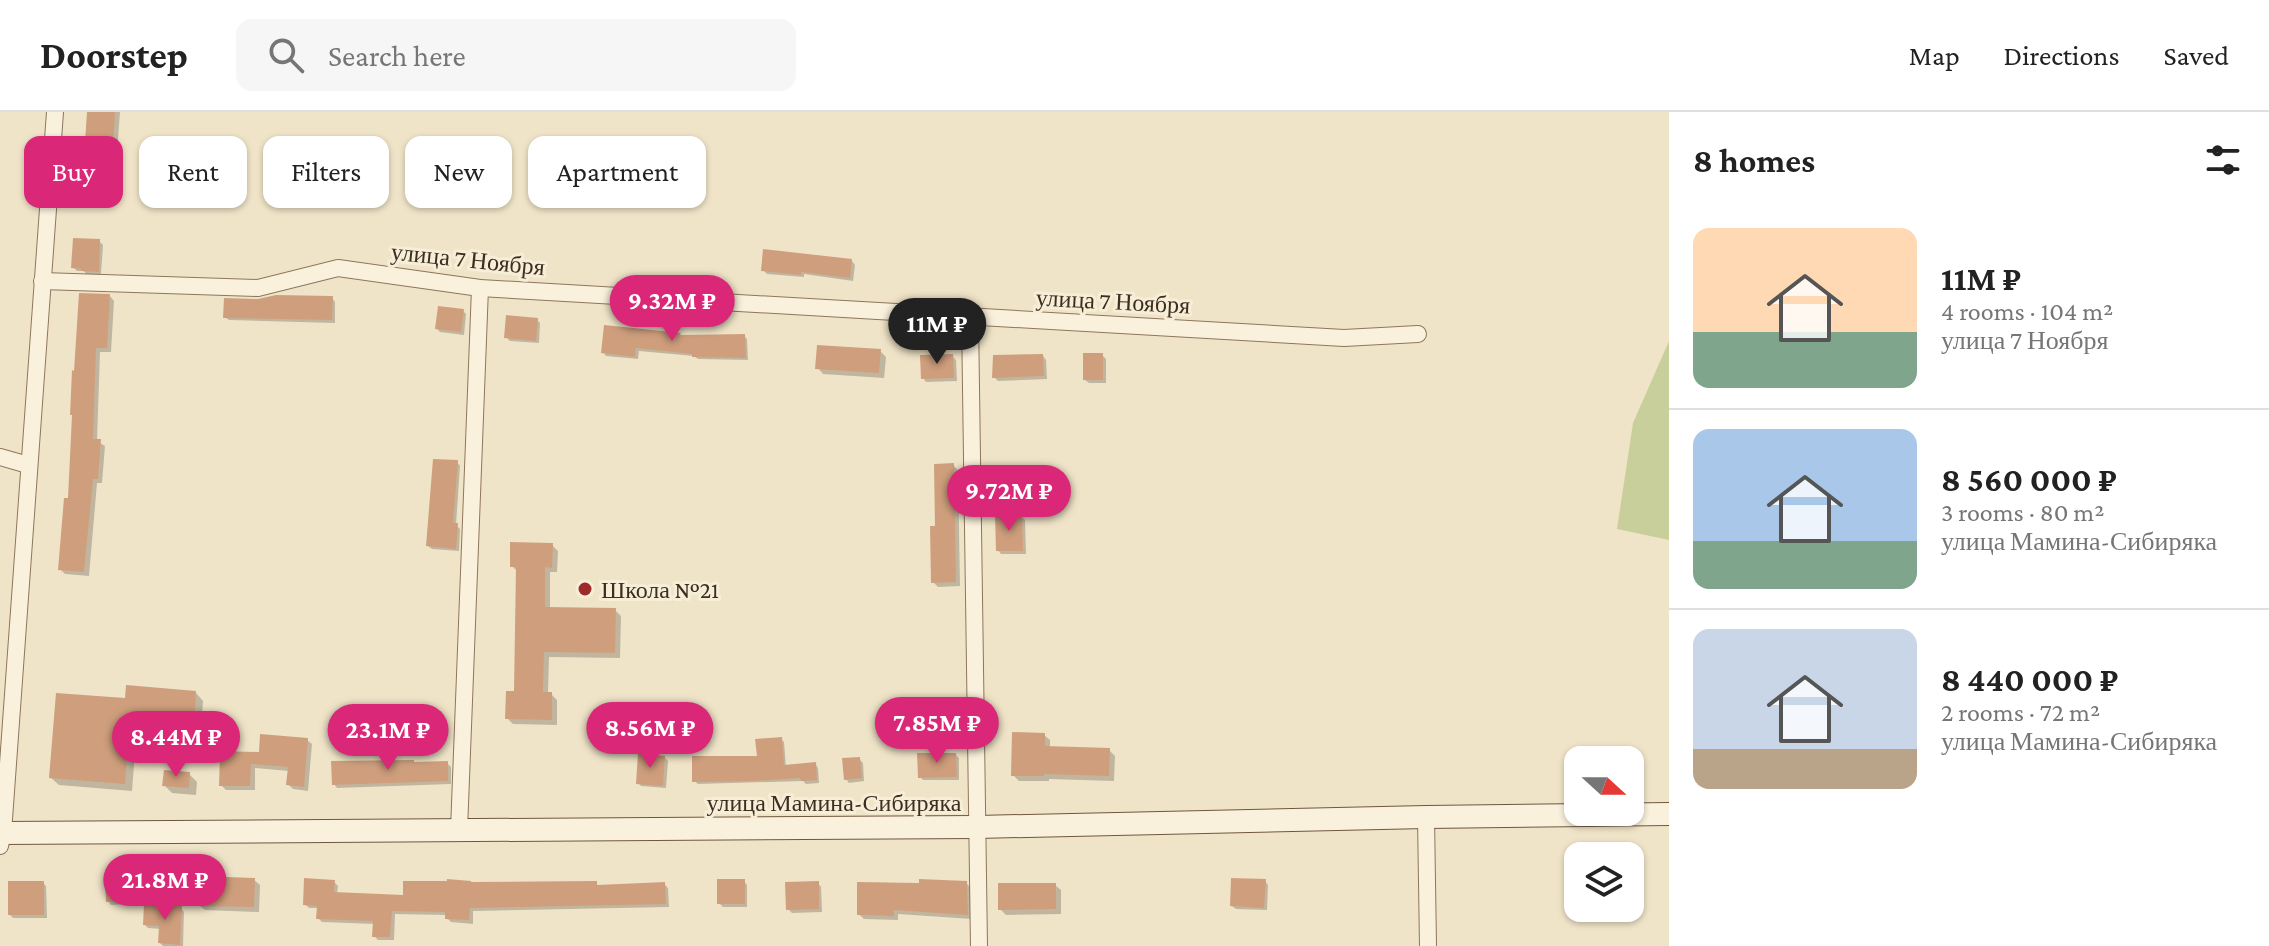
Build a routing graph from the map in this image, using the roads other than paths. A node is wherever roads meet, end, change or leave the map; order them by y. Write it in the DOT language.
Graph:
graph roads {
  1 [pos="55,112"];
  2 [pos="42,281"];
  3 [pos="480,288"];
  4 [pos="970,318"];
  5 [pos="1418,334"];
  6 [pos="0,457"];
  7 [pos="28,465"];
  8 [pos="1669,814"];
  9 [pos="1426,817"];
  10 [pos="977,827"];
  11 [pos="459,830"];
  12 [pos="1,837"];
  13 [pos="979,946"];
  14 [pos="1428,946"];
  1 -- 2 [label="street"];
  2 -- 3 [label="street, улица 7 Ноября"];
  2 -- 7 [label="street"];
  3 -- 4 [label="street, улица 7 Ноября"];
  3 -- 11 [label="street"];
  4 -- 5 [label="street, улица 7 Ноября"];
  4 -- 10 [label="street"];
  6 -- 7 [label="street"];
  7 -- 12 [label="street"];
  8 -- 9 [label="street, улица Мамина-Сибиряка"];
  9 -- 10 [label="street, улица Мамина-Сибиряка"];
  9 -- 14 [label="street"];
  10 -- 11 [label="street, улица Мамина-Сибиряка"];
  10 -- 13 [label="street"];
  11 -- 12 [label="street, улица Мамина-Сибиряка"];
}
